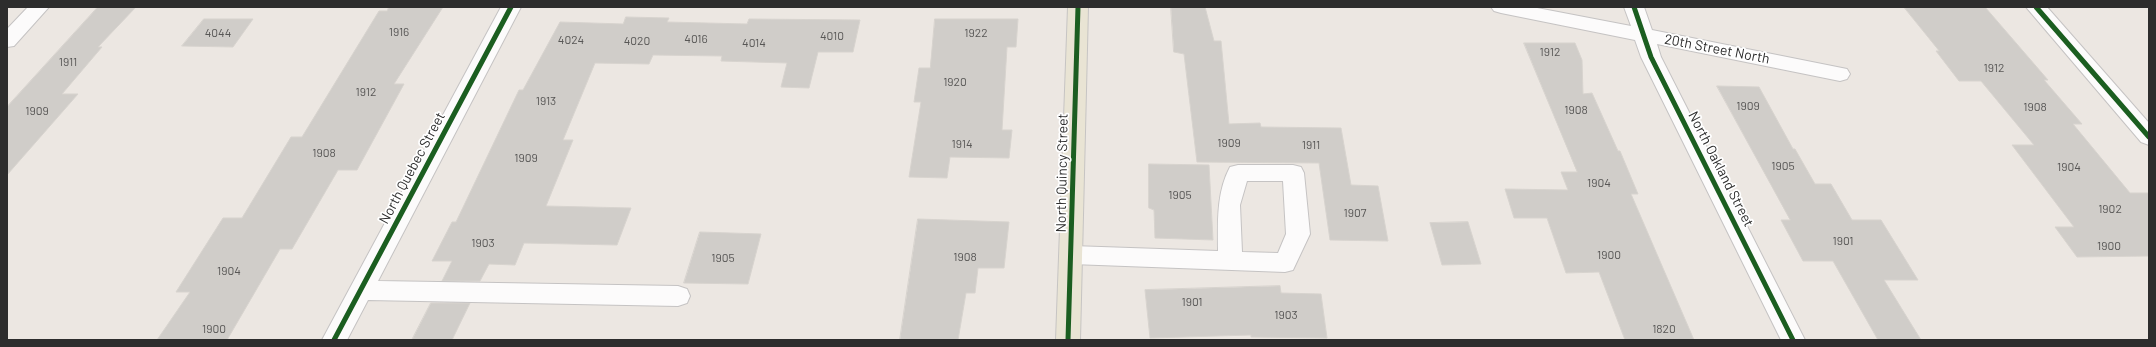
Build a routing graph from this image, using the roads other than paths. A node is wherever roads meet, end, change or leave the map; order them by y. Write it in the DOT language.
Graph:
graph roads {
  1 [pos="39,7"];
  2 [pos="511,7"];
  3 [pos="1078,7"];
  4 [pos="1501,7"];
  5 [pos="1634,7"];
  6 [pos="2036,7"];
  7 [pos="1644,34"];
  8 [pos="7,41"];
  9 [pos="1840,74"];
  10 [pos="2149,137"];
  11 [pos="1072,255"];
  12 [pos="1230,262"];
  13 [pos="361,290"];
  14 [pos="678,296"];
  15 [pos="334,340"];
  16 [pos="1068,340"];
  17 [pos="1793,340"];
  1 -- 8 [label="street"];
  2 -- 13 [label="street, North Quebec Street"];
  3 -- 11 [label="main road, North Quincy Street"];
  4 -- 7 [label="street, 20th Street North"];
  5 -- 7 [label="street, North Oakland Street"];
  6 -- 10 [label="street"];
  7 -- 9 [label="street, 20th Street North"];
  7 -- 17 [label="street, North Oakland Street"];
  11 -- 12 [label="street"];
  11 -- 16 [label="main road, North Quincy Street"];
  12 -- 12 [label="street"];
  13 -- 14 [label="street"];
  13 -- 15 [label="street, North Quebec Street"];
}
